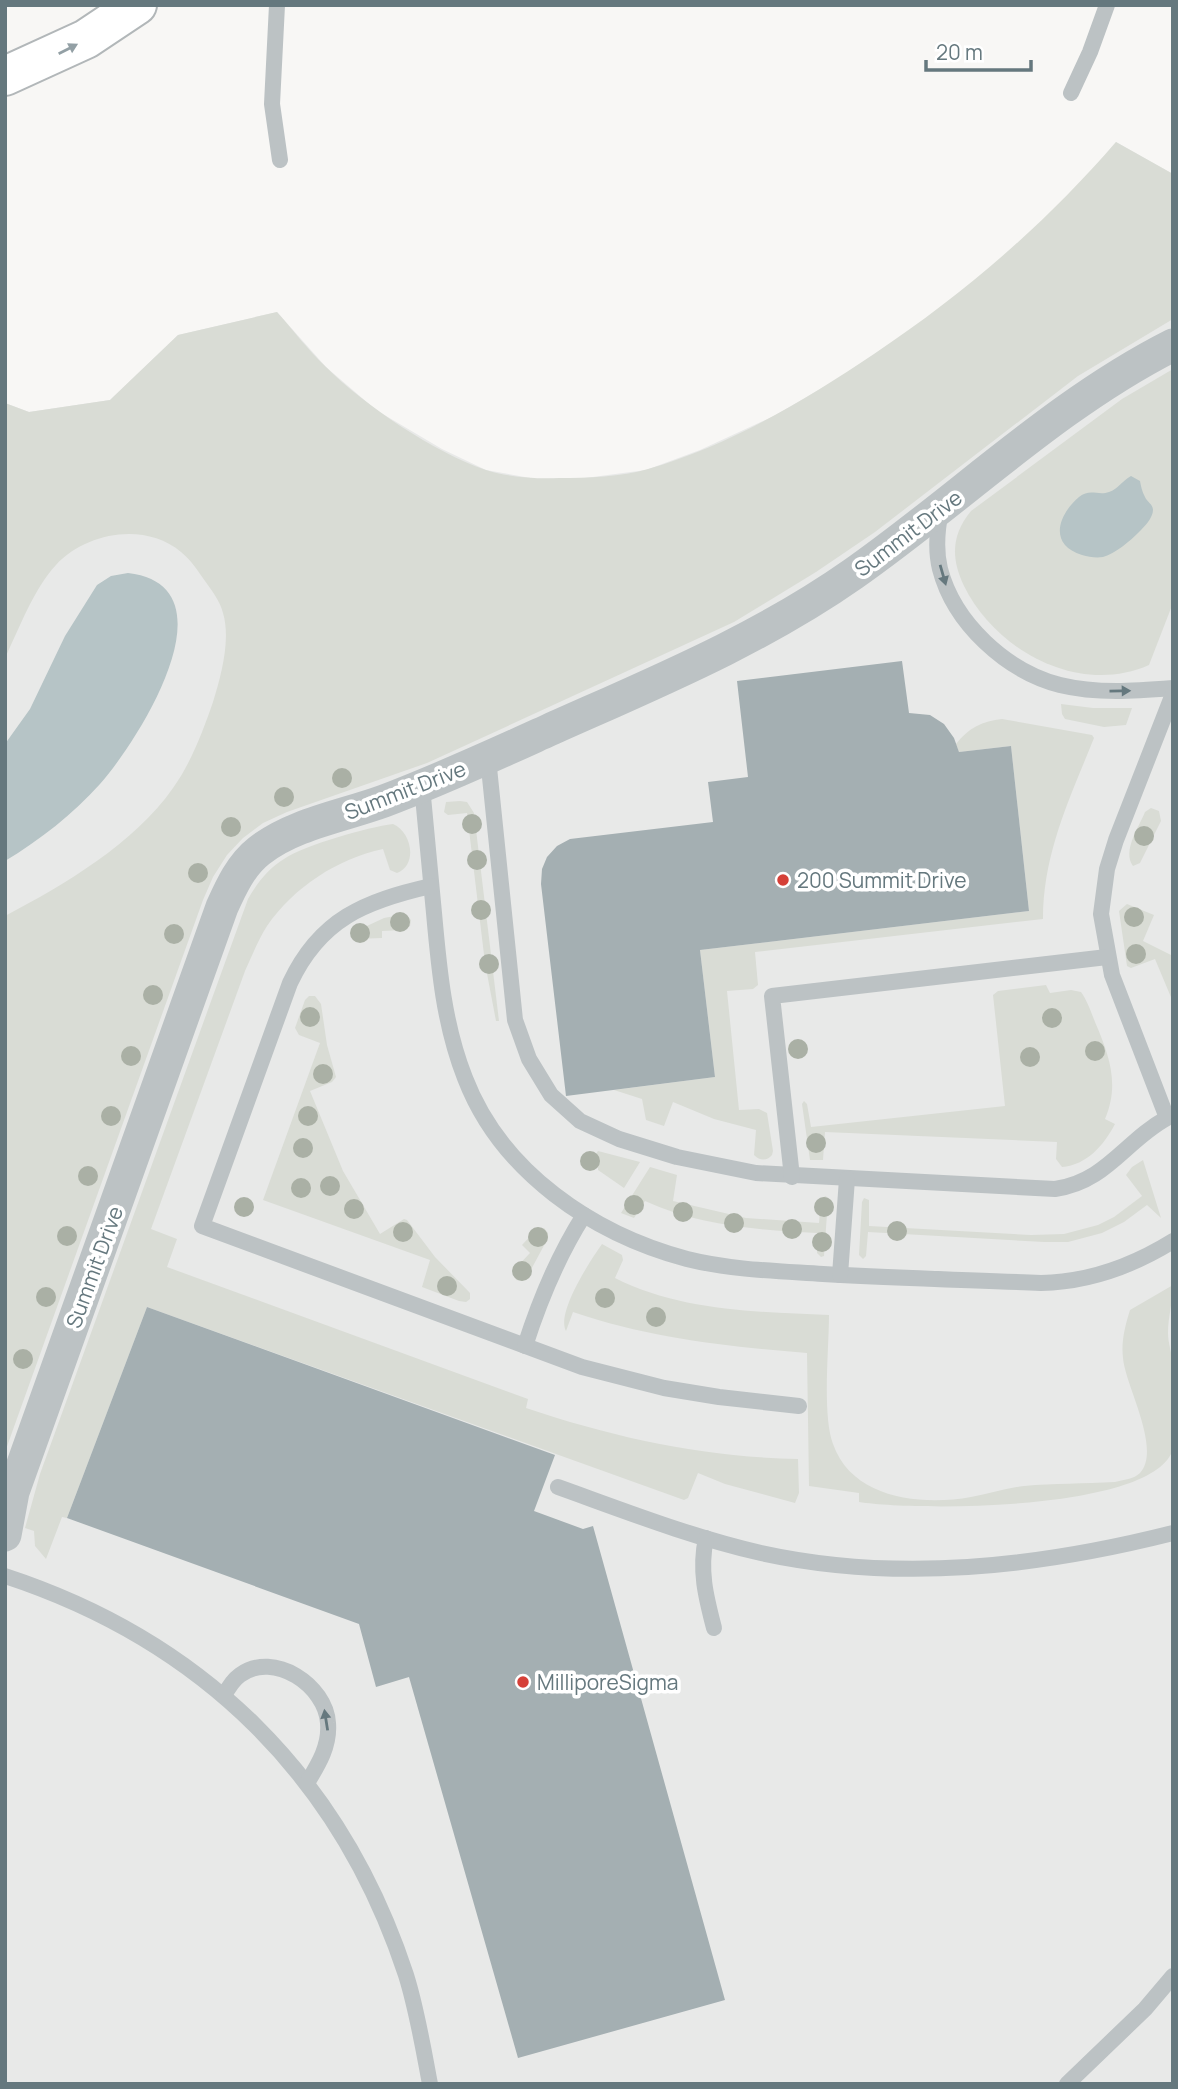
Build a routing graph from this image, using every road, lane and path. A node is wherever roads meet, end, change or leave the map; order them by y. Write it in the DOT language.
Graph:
graph roads {
  1 [pos="137,5"];
  2 [pos="277,5"];
  3 [pos="1107,5"];
  4 [pos="5,76"];
  5 [pos="1071,93"];
  6 [pos="280,160"];
  7 [pos="1173,345"];
  8 [pos="942,508"];
  9 [pos="1173,688"];
  10 [pos="1173,694"];
  11 [pos="488,758"];
  12 [pos="422,786"];
  13 [pos="431,886"];
  14 [pos="1107,957"];
  15 [pos="1170,1126"];
  16 [pos="792,1177"];
  17 [pos="847,1179"];
  18 [pos="584,1214"];
  19 [pos="1173,1241"];
  20 [pos="840,1275"];
  21 [pos="525,1346"];
  22 [pos="799,1406"];
  23 [pos="558,1487"];
  24 [pos="1173,1533"];
  25 [pos="5,1535"];
  26 [pos="706,1538"];
  27 [pos="5,1576"];
  28 [pos="715,1629"];
  29 [pos="223,1696"];
  30 [pos="307,1783"];
  31 [pos="1173,1976"];
  32 [pos="430,2084"];
  33 [pos="1067,2084"];
  4 -- 1 [label="highway, one-way"];
  2 -- 6 [label="lane"];
  3 -- 5 [label="lane"];
  7 -- 8 [label="street, Summit Drive"];
  8 -- 9 [label="lane, one-way"];
  8 -- 11 [label="street, Summit Drive"];
  10 -- 14 [label="lane"];
  11 -- 12 [label="street, Summit Drive"];
  11 -- 16 [label="lane"];
  12 -- 13 [label="lane"];
  12 -- 25 [label="street, Summit Drive"];
  13 -- 18 [label="lane"];
  13 -- 21 [label="lane"];
  14 -- 15 [label="lane"];
  14 -- 16 [label="lane"];
  15 -- 17 [label="lane"];
  16 -- 17 [label="lane"];
  17 -- 20 [label="lane"];
  18 -- 20 [label="lane"];
  18 -- 21 [label="lane"];
  19 -- 20 [label="lane"];
  21 -- 22 [label="lane"];
  23 -- 26 [label="lane"];
  24 -- 26 [label="lane"];
  26 -- 28 [label="lane"];
  27 -- 29 [label="lane"];
  29 -- 30 [label="lane"];
  30 -- 29 [label="lane, one-way"];
  30 -- 32 [label="lane"];
  31 -- 33 [label="lane"];
}
